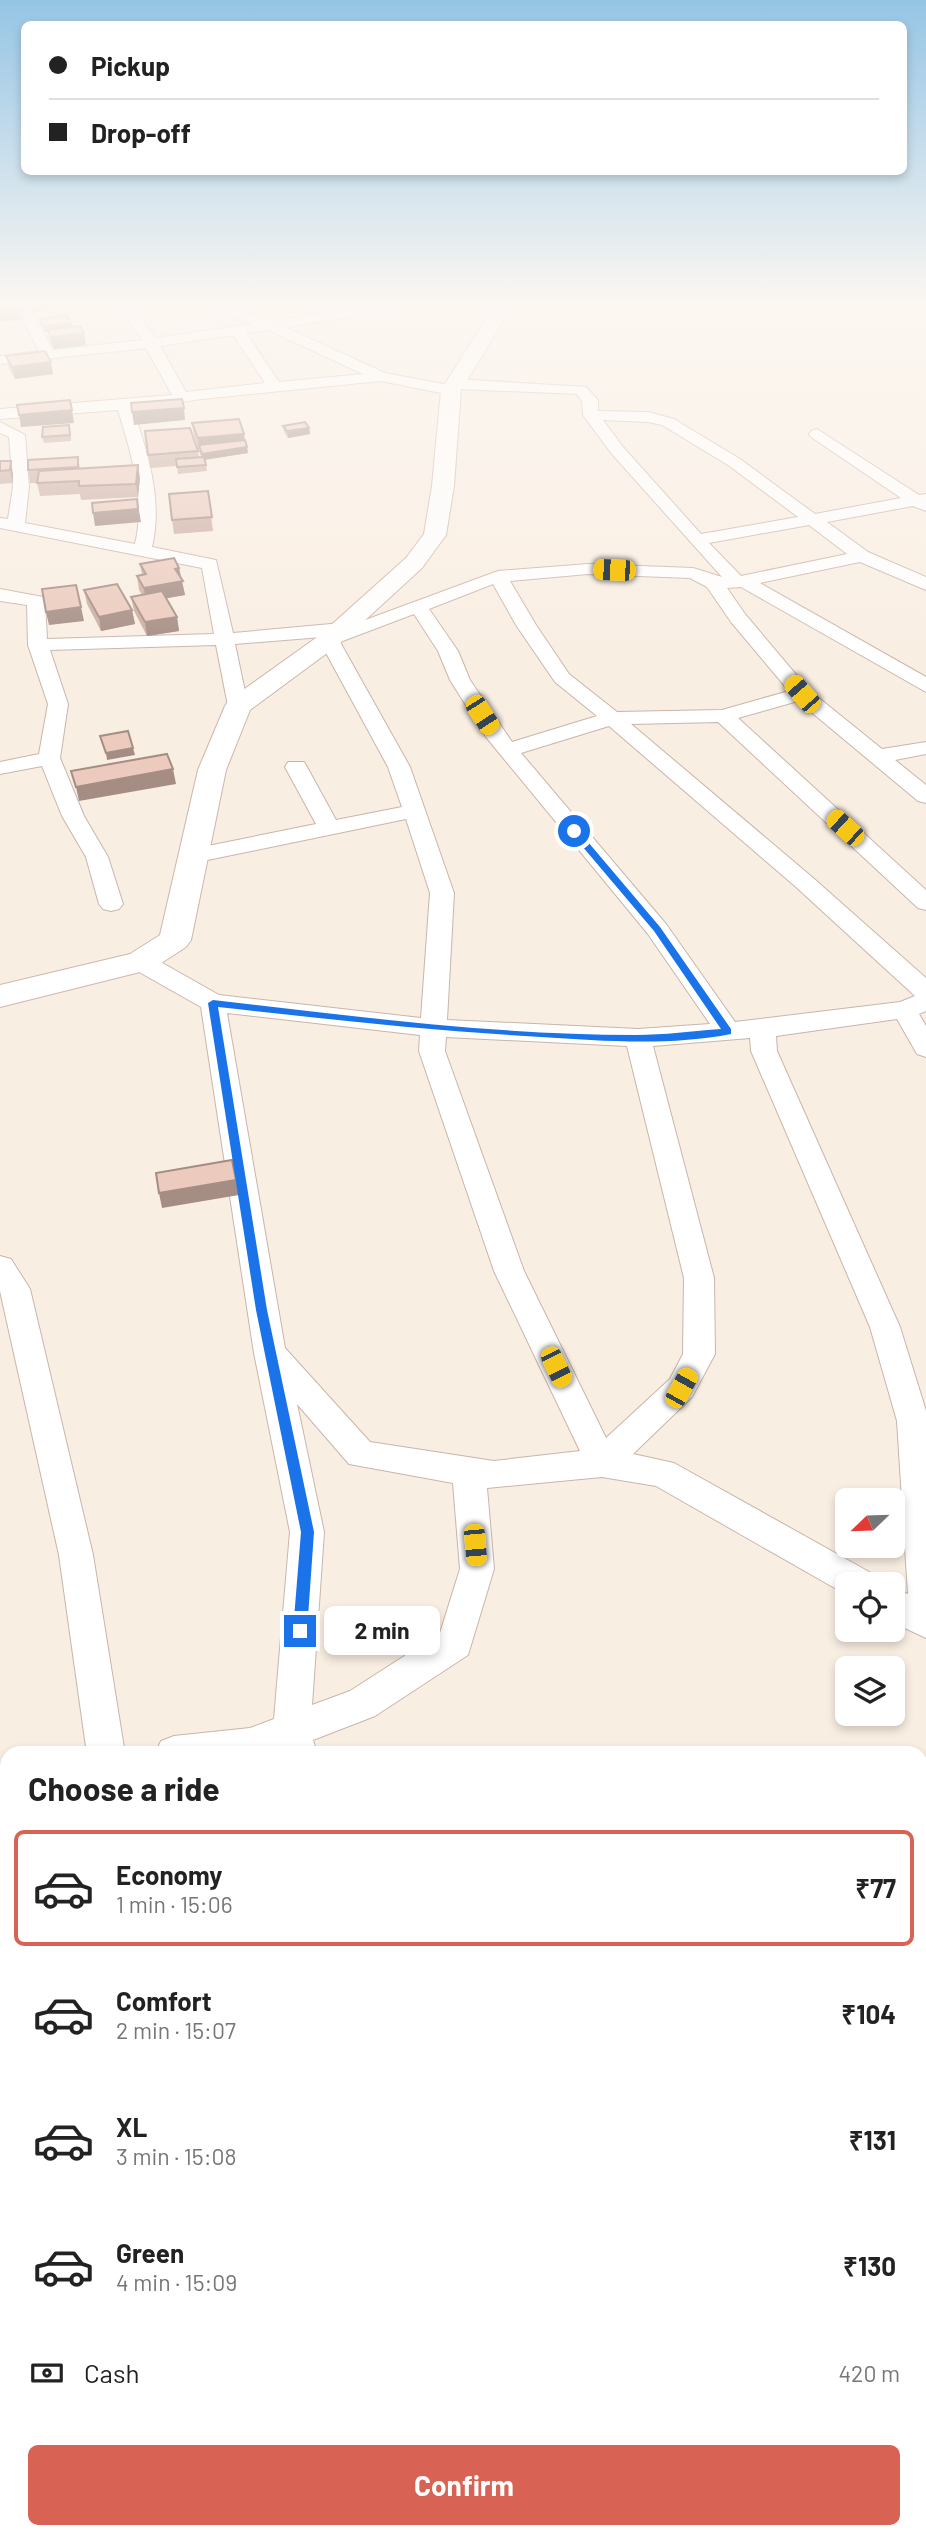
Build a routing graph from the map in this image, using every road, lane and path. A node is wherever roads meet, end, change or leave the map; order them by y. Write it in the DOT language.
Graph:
graph roads {
  1 [pos="130,425"];
  2 [pos="449,425"];
  3 [pos="599,425"];
  4 [pos="674,425"];
  5 [pos="0,427"];
  6 [pos="817,435"];
  7 [pos="922,502"];
  8 [pos="810,518"];
  9 [pos="8,525"];
  10 [pos="697,540"];
  11 [pos="142,551"];
  12 [pos="862,556"];
  13 [pos="498,576"];
  14 [pos="741,581"];
  15 [pos="714,583"];
  16 [pos="926,584"];
  17 [pos="0,595"];
  18 [pos="418,606"];
  19 [pos="336,634"];
  20 [pos="226,639"];
  21 [pos="38,645"];
  22 [pos="926,686"];
  23 [pos="802,694"];
  24 [pos="238,706"];
  25 [pos="723,716"];
  26 [pos="612,718"];
  27 [pos="926,748"];
  28 [pos="507,750"];
  29 [pos="878,756"];
  30 [pos="49,758"];
  31 [pos="296,767"];
  32 [pos="0,768"];
  33 [pos="926,796"];
  34 [pos="414,811"];
  35 [pos="329,828"];
  36 [pos="193,856"];
  37 [pos="926,903"];
  38 [pos="111,904"];
  39 [pos="141,962"];
  40 [pos="926,992"];
  41 [pos="0,996"];
  42 [pos="213,1003"];
  43 [pos="915,1006"];
  44 [pos="434,1028"];
  45 [pos="762,1029"];
  46 [pos="728,1031"];
  47 [pos="638,1038"];
  48 [pos="926,1048"];
  49 [pos="0,1267"];
  50 [pos="270,1353"];
  51 [pos="602,1463"];
  52 [pos="469,1471"];
  53 [pos="838,1572"];
  54 [pos="926,1600"];
  55 [pos="905,1610"];
  56 [pos="926,1622"];
  57 [pos="295,1742"];
  58 [pos="105,1746"];
  59 [pos="250,1746"];
  1 -- 11 [label="street"];
  2 -- 19 [label="main road"];
  3 -- 10 [label="street"];
  4 -- 8 [label="street"];
  5 -- 9 [label="street"];
  6 -- 7 [label="street"];
  7 -- 8 [label="street"];
  8 -- 10 [label="street"];
  8 -- 12 [label="street"];
  9 -- 11 [label="street"];
  10 -- 14 [label="street"];
  11 -- 20 [label="street"];
  12 -- 14 [label="street"];
  12 -- 16 [label="street"];
  13 -- 15 [label="street"];
  13 -- 18 [label="street"];
  13 -- 26 [label="street"];
  14 -- 15 [label="street"];
  14 -- 22 [label="street"];
  15 -- 23 [label="street"];
  17 -- 21 [label="street"];
  18 -- 19 [label="street"];
  18 -- 28 [label="street"];
  19 -- 20 [label="street"];
  19 -- 24 [label="main road"];
  19 -- 34 [label="street"];
  20 -- 21 [label="street"];
  20 -- 24 [label="street"];
  21 -- 30 [label="street"];
  23 -- 25 [label="street"];
  23 -- 29 [label="street"];
  24 -- 36 [label="main road"];
  25 -- 26 [label="street"];
  25 -- 37 [label="street"];
  26 -- 28 [label="street"];
  26 -- 40 [label="street"];
  27 -- 29 [label="street"];
  28 -- 46 [label="street"];
  29 -- 33 [label="street"];
  30 -- 32 [label="street"];
  30 -- 38 [label="street"];
  31 -- 35 [label="street"];
  34 -- 35 [label="street"];
  34 -- 44 [label="street"];
  35 -- 36 [label="street"];
  36 -- 39 [label="main road"];
  39 -- 41 [label="main road"];
  39 -- 42 [label="street"];
  42 -- 44 [label="street"];
  42 -- 50 [label="street"];
  43 -- 45 [label="street"];
  43 -- 48 [label="street"];
  44 -- 47 [label="street"];
  44 -- 51 [label="street"];
  45 -- 46 [label="street"];
  45 -- 54 [label="street"];
  46 -- 47 [label="street"];
  47 -- 51 [label="street"];
  49 -- 58 [label="street"];
  50 -- 52 [label="street"];
  50 -- 57 [label="street"];
  51 -- 52 [label="street"];
  51 -- 53 [label="street"];
  52 -- 57 [label="street"];
  55 -- 56 [label="street"];
  57 -- 59 [label="street"];
}
